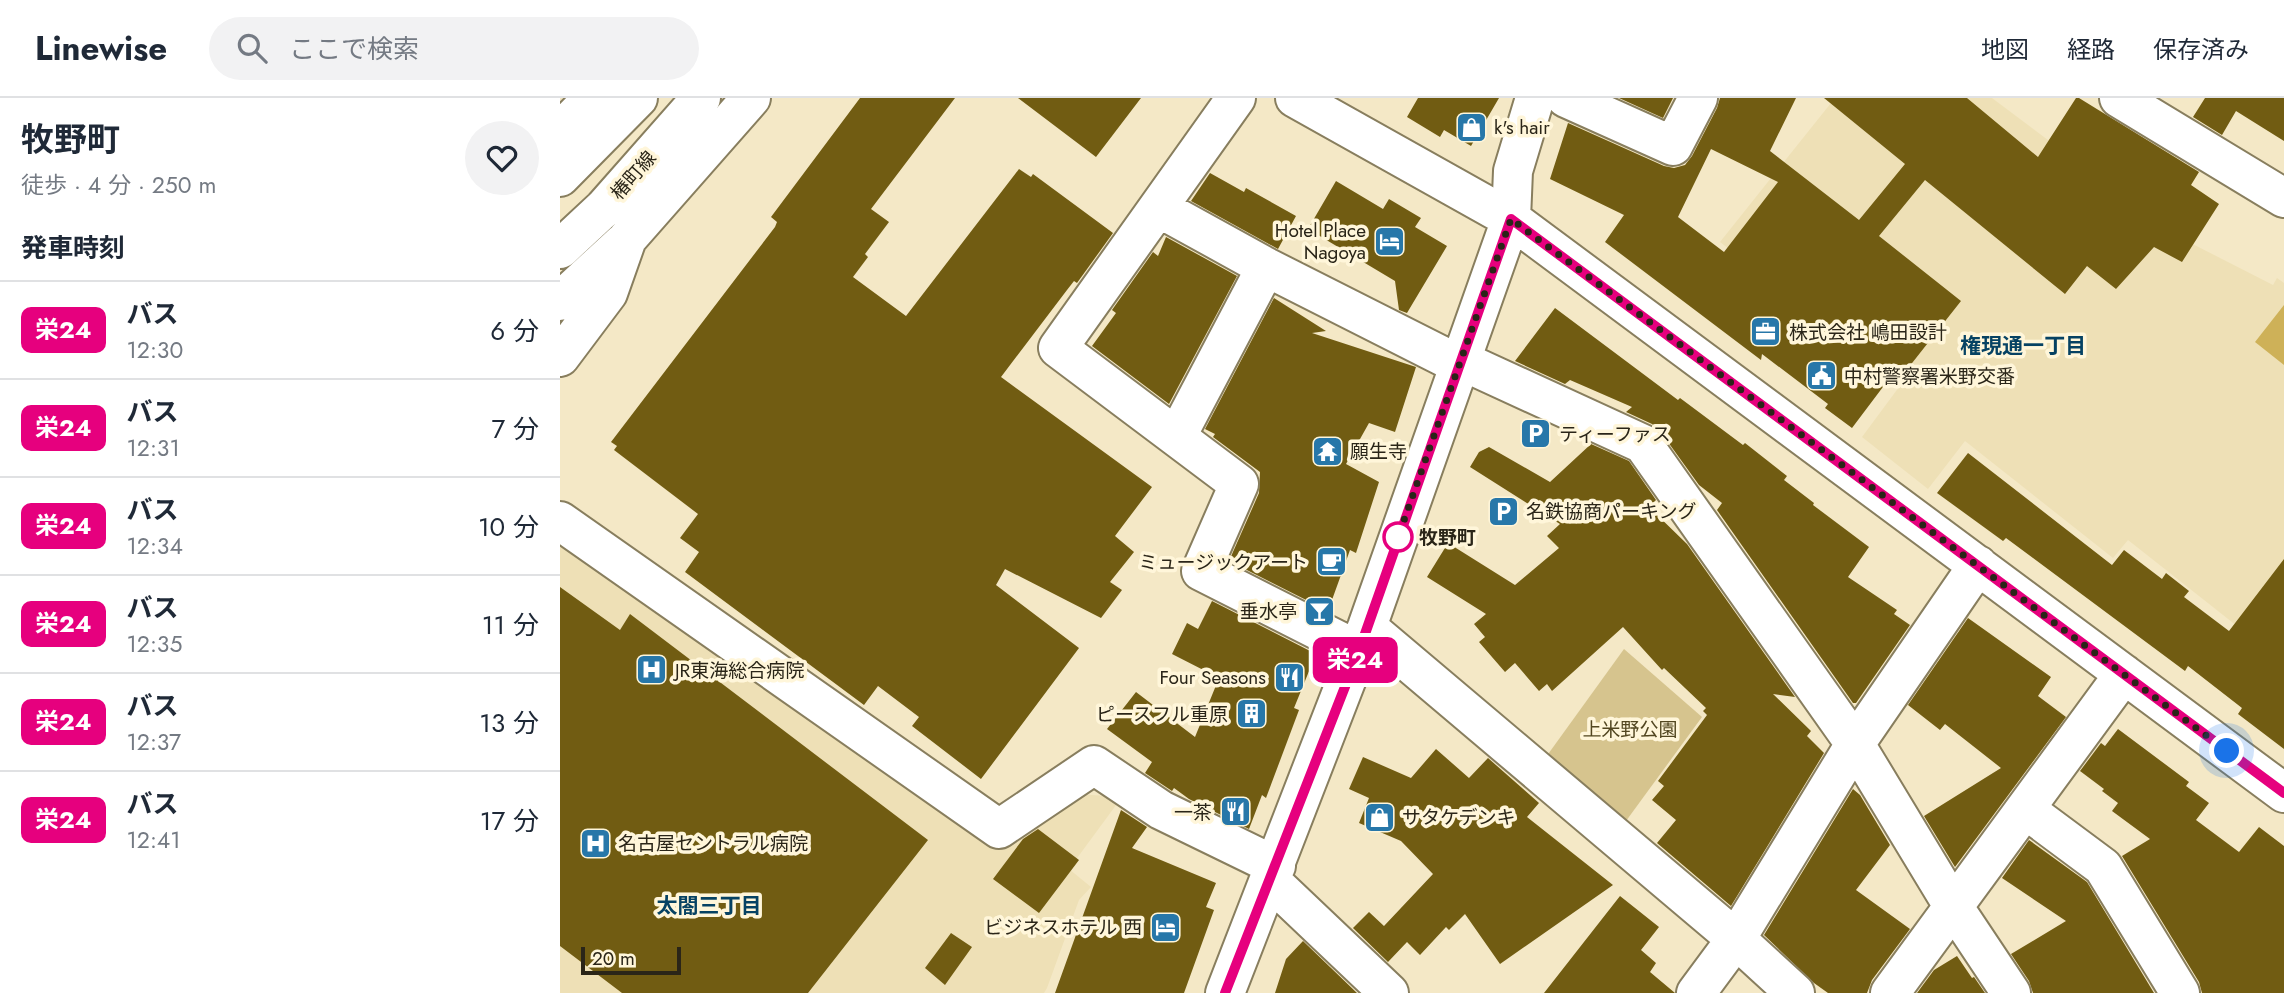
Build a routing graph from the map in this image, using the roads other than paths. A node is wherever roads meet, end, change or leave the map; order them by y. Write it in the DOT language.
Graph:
graph roads {
  1 [pos="593,98"];
  2 [pos="638,98"];
  3 [pos="701,98"];
  4 [pos="751,98"];
  5 [pos="1236,98"];
  6 [pos="1296,98"];
  7 [pos="1535,98"];
  8 [pos="1566,98"];
  9 [pos="1698,98"];
  10 [pos="2119,98"];
  11 [pos="560,131"];
  12 [pos="560,177"];
  13 [pos="2284,198"];
  14 [pos="1158,208"];
  15 [pos="1511,219"];
  16 [pos="627,239"];
  17 [pos="560,249"];
  18 [pos="1266,267"];
  19 [pos="560,301"];
  20 [pos="560,357"];
  21 [pos="1459,362"];
  22 [pos="1177,436"];
  23 [pos="560,522"];
  24 [pos="1978,565"];
  25 [pos="1363,639"];
  26 [pos="2124,674"];
  27 [pos="1855,744"];
  28 [pos="2284,793"];
  29 [pos="2025,809"];
  30 [pos="1273,873"];
  31 [pos="1953,906"];
  32 [pos="1736,939"];
  33 [pos="1225,993"];
  34 [pos="1389,993"];
  35 [pos="1696,993"];
  36 [pos="1795,993"];
  37 [pos="1890,993"];
  38 [pos="2011,993"];
  39 [pos="2180,993"];
  1 -- 11 [label="street"];
  2 -- 12 [label="street"];
  3 -- 17 [label="street, 椿町線"];
  4 -- 16 [label="street"];
  5 -- 14 [label="street"];
  6 -- 15 [label="street"];
  7 -- 15 [label="street"];
  8 -- 9 [label="street"];
  10 -- 13 [label="street"];
  14 -- 18 [label="street"];
  14 -- 22 [label="street"];
  15 -- 21 [label="street"];
  15 -- 24 [label="street"];
  16 -- 19 [label="street"];
  16 -- 20 [label="street"];
  18 -- 21 [label="street"];
  18 -- 22 [label="street"];
  21 -- 25 [label="street"];
  21 -- 27 [label="street"];
  22 -- 25 [label="street"];
  23 -- 30 [label="street"];
  24 -- 26 [label="street"];
  24 -- 27 [label="street"];
  25 -- 30 [label="street"];
  25 -- 32 [label="street"];
  26 -- 28 [label="street"];
  26 -- 29 [label="street"];
  27 -- 31 [label="street"];
  27 -- 32 [label="street"];
  29 -- 31 [label="street"];
  29 -- 39 [label="street"];
  30 -- 33 [label="street"];
  30 -- 34 [label="street"];
  31 -- 37 [label="street"];
  31 -- 38 [label="street"];
  32 -- 35 [label="street"];
  32 -- 36 [label="street"];
}
